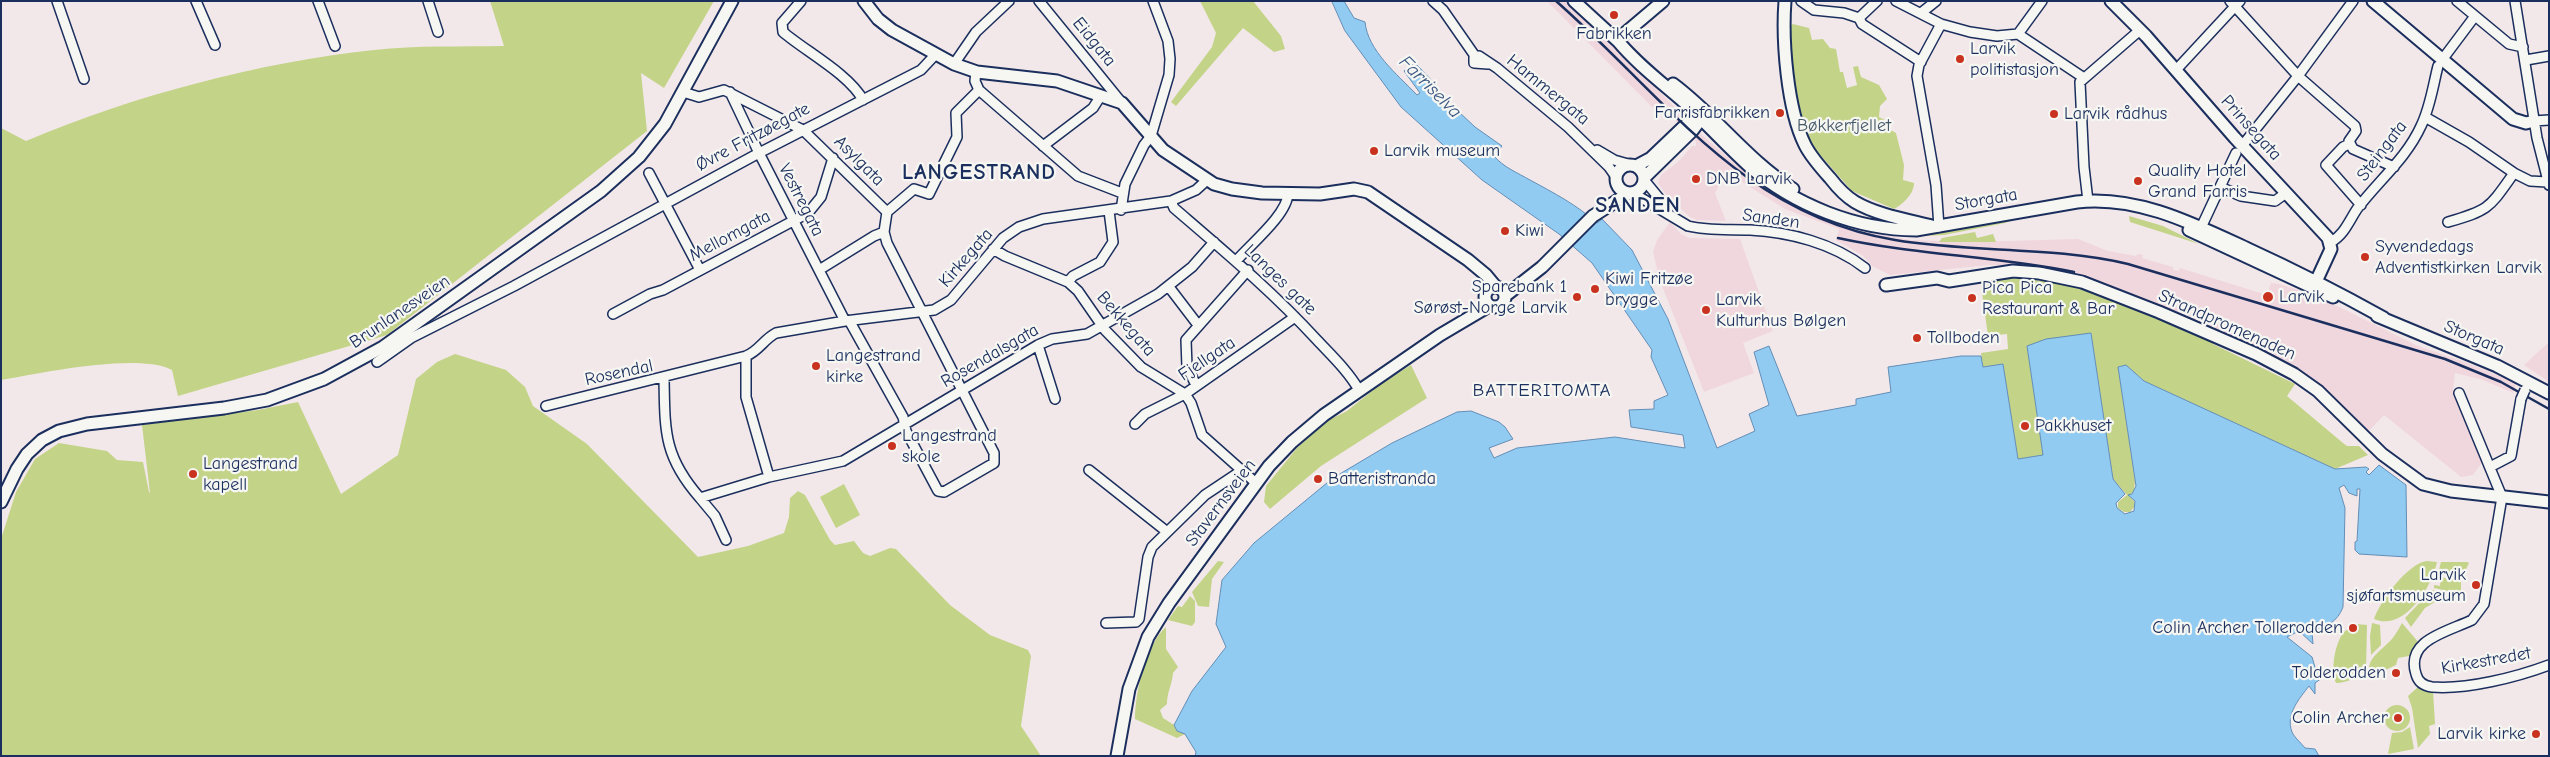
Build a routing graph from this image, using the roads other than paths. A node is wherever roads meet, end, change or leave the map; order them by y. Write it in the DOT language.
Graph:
graph roads {
  1 [pos="57,1"];
  2 [pos="196,1"];
  3 [pos="318,1"];
  4 [pos="428,1"];
  5 [pos="732,1"];
  6 [pos="801,1"];
  7 [pos="864,1"];
  8 [pos="1010,1"];
  9 [pos="1039,1"];
  10 [pos="1153,1"];
  11 [pos="1432,1"];
  12 [pos="1574,1"];
  13 [pos="1663,1"];
  14 [pos="1785,1"];
  15 [pos="1803,1"];
  16 [pos="1877,1"];
  17 [pos="1896,1"];
  18 [pos="1936,1"];
  19 [pos="2042,1"];
  20 [pos="2111,1"];
  21 [pos="2353,1"];
  22 [pos="2373,1"];
  23 [pos="2457,1"];
  24 [pos="2515,1"];
  25 [pos="2235,3"];
  26 [pos="1921,13"];
  27 [pos="2475,16"];
  28 [pos="1859,18"];
  29 [pos="1941,24"];
  30 [pos="2140,30"];
  31 [pos="438,32"];
  32 [pos="2018,34"];
  33 [pos="1617,40"];
  34 [pos="214,45"];
  35 [pos="335,46"];
  36 [pos="2523,47"];
  37 [pos="935,55"];
  38 [pos="2549,56"];
  39 [pos="2526,60"];
  40 [pos="1921,62"];
  41 [pos="2440,63"];
  42 [pos="954,64"];
  43 [pos="2176,70"];
  44 [pos="976,72"];
  45 [pos="2298,76"];
  46 [pos="2084,78"];
  47 [pos="84,79"];
  48 [pos="979,90"];
  49 [pos="683,92"];
  50 [pos="730,92"];
  51 [pos="1100,97"];
  52 [pos="863,100"];
  53 [pos="1122,103"];
  54 [pos="1702,115"];
  55 [pos="2424,117"];
  56 [pos="2549,120"];
  57 [pos="2534,121"];
  58 [pos="804,130"];
  59 [pos="1151,136"];
  60 [pos="1586,143"];
  61 [pos="2349,144"];
  62 [pos="1043,146"];
  63 [pos="2239,150"];
  64 [pos="758,153"];
  65 [pos="834,158"];
  66 [pos="1632,165"];
  67 [pos="2394,168"];
  68 [pos="649,173"];
  69 [pos="2514,173"];
  70 [pos="1645,179"];
  71 [pos="1207,180"];
  72 [pos="1617,182"];
  73 [pos="2548,183"];
  74 [pos="2220,188"];
  75 [pos="1122,193"];
  76 [pos="1288,193"];
  77 [pos="1631,193"];
  78 [pos="2286,193"];
  79 [pos="1171,201"];
  80 [pos="2088,201"];
  81 [pos="664,204"];
  82 [pos="2361,205"];
  83 [pos="1121,210"];
  84 [pos="1109,211"];
  85 [pos="887,212"];
  86 [pos="1671,213"];
  87 [pos="1592,216"];
  88 [pos="1901,218"];
  89 [pos="793,221"];
  90 [pos="2448,222"];
  91 [pos="1938,227"];
  92 [pos="1907,230"];
  93 [pos="2199,231"];
  94 [pos="884,232"];
  95 [pos="1214,242"];
  96 [pos="2331,242"];
  97 [pos="993,249"];
  98 [pos="1237,260"];
  99 [pos="1865,268"];
  100 [pos="700,270"];
  101 [pos="819,270"];
  102 [pos="1248,270"];
  103 [pos="1479,271"];
  104 [pos="1068,282"];
  105 [pos="1886,284"];
  106 [pos="2315,284"];
  107 [pos="1169,287"];
  108 [pos="1500,290"];
  109 [pos="1486,299"];
  110 [pos="922,312"];
  111 [pos="613,314"];
  112 [pos="1295,316"];
  113 [pos="848,322"];
  114 [pos="1102,326"];
  115 [pos="1198,326"];
  116 [pos="1038,345"];
  117 [pos="746,356"];
  118 [pos="377,362"];
  119 [pos="664,378"];
  120 [pos="1196,385"];
  121 [pos="1359,390"];
  122 [pos="962,391"];
  123 [pos="2524,392"];
  124 [pos="2458,393"];
  125 [pos="2549,393"];
  126 [pos="1185,394"];
  127 [pos="1055,399"];
  128 [pos="546,406"];
  129 [pos="1135,424"];
  130 [pos="904,425"];
  131 [pos="2490,467"];
  132 [pos="1089,470"];
  133 [pos="1241,471"];
  134 [pos="769,477"];
  135 [pos="1256,483"];
  136 [pos="2502,497"];
  137 [pos="700,498"];
  138 [pos="1,502"];
  139 [pos="2549,502"];
  140 [pos="1166,531"];
  141 [pos="726,540"];
  142 [pos="1106,623"];
  143 [pos="2549,665"];
  144 [pos="1117,756"];
  1 -- 47 [label="street"];
  2 -- 34 [label="street"];
  3 -- 35 [label="street"];
  4 -- 31 [label="street"];
  5 -- 49 [label="main road, Brunlanesveien"];
  6 -- 52 [label="street"];
  7 -- 37 [label="main road"];
  8 -- 42 [label="street"];
  9 -- 53 [label="street, Eidgata"];
  10 -- 59 [label="street"];
  11 -- 60 [label="street, Hammergata"];
  12 -- 33 [label="main road, Storgata"];
  13 -- 33 [label="main road"];
  14 -- 88 [label="main road"];
  15 -- 28 [label="street"];
  16 -- 28 [label="street"];
  17 -- 26 [label="street"];
  18 -- 26 [label="street"];
  19 -- 32 [label="street"];
  20 -- 30 [label="main road, Prinsegata"];
  21 -- 45 [label="street"];
  22 -- 41 [label="main road"];
  23 -- 27 [label="street"];
  24 -- 36 [label="street"];
  25 -- 43 [label="street"];
  25 -- 45 [label="street"];
  26 -- 29 [label="street"];
  27 -- 36 [label="street"];
  27 -- 41 [label="street"];
  28 -- 40 [label="street"];
  29 -- 32 [label="street"];
  29 -- 40 [label="street"];
  30 -- 43 [label="main road, Prinsegata"];
  30 -- 46 [label="street"];
  32 -- 46 [label="street"];
  33 -- 54 [label="main road, Storgata"];
  36 -- 39 [label="street"];
  37 -- 42 [label="main road"];
  37 -- 52 [label="street, Øvre Fritzøegate"];
  38 -- 39 [label="street"];
  39 -- 57 [label="street"];
  40 -- 91 [label="street"];
  41 -- 55 [label="street, Steingata"];
  41 -- 57 [label="main road"];
  42 -- 44 [label="main road"];
  43 -- 63 [label="main road, Prinsegata"];
  44 -- 48 [label="street"];
  44 -- 51 [label="main road"];
  45 -- 61 [label="street"];
  45 -- 63 [label="street"];
  46 -- 80 [label="street"];
  48 -- 62 [label="street"];
  48 -- 85 [label="street"];
  49 -- 50 [label="street"];
  49 -- 138 [label="main road, Brunlanesveien"];
  50 -- 58 [label="street, Asylgata"];
  50 -- 64 [label="street, Vestregata"];
  51 -- 53 [label="main road"];
  51 -- 62 [label="street"];
  52 -- 58 [label="street, Øvre Fritzøegate"];
  53 -- 59 [label="main road"];
  54 -- 66 [label="main road"];
  54 -- 70 [label="main road"];
  54 -- 92 [label="main road, Storgata"];
  55 -- 67 [label="street, Steingata"];
  55 -- 69 [label="street"];
  56 -- 57 [label="street"];
  57 -- 73 [label="street"];
  58 -- 64 [label="street, Øvre Fritzøegate"];
  58 -- 65 [label="street, Asylgata"];
  59 -- 71 [label="main road"];
  59 -- 75 [label="street"];
  60 -- 66 [label="street, Hammergata"];
  60 -- 72 [label="street, Hammergata"];
  61 -- 67 [label="street"];
  61 -- 82 [label="street"];
  62 -- 75 [label="street"];
  63 -- 74 [label="street"];
  63 -- 78 [label="main road, Prinsegata"];
  64 -- 81 [label="street, Øvre Fritzøegate"];
  64 -- 89 [label="street, Vestregata"];
  65 -- 85 [label="street, Asylgata"];
  65 -- 89 [label="street, Mellomgata"];
  66 -- 70 [label="main road"];
  66 -- 72 [label="main road"];
  67 -- 82 [label="street, Steingata"];
  68 -- 81 [label="street"];
  69 -- 73 [label="street"];
  69 -- 90 [label="street"];
  70 -- 77 [label="main road"];
  70 -- 86 [label="street, Sanden"];
  71 -- 76 [label="main road"];
  71 -- 79 [label="street, Kirkegata"];
  72 -- 77 [label="main road"];
  72 -- 87 [label="main road"];
  74 -- 78 [label="street"];
  74 -- 93 [label="street"];
  75 -- 83 [label="street"];
  76 -- 98 [label="street"];
  76 -- 103 [label="main road"];
  77 -- 86 [label="street, Sanden"];
  77 -- 87 [label="main road"];
  78 -- 96 [label="main road, Prinsegata"];
  79 -- 83 [label="street, Kirkegata"];
  79 -- 95 [label="street, Langes gate"];
  80 -- 91 [label="main road, Storgata"];
  80 -- 93 [label="main road, Storgata"];
  81 -- 100 [label="street"];
  81 -- 118 [label="street, Øvre Fritzøegate"];
  82 -- 96 [label="street, Steingata"];
  83 -- 84 [label="street, Kirkegata"];
  84 -- 97 [label="street, Kirkegata"];
  84 -- 104 [label="street"];
  85 -- 94 [label="street, Asylgata"];
  86 -- 99 [label="street, Sanden"];
  87 -- 108 [label="main road"];
  88 -- 91 [label="main road"];
  88 -- 92 [label="main road"];
  89 -- 100 [label="street, Mellomgata"];
  89 -- 101 [label="street, Vestregata"];
  91 -- 92 [label="main road, Storgata"];
  93 -- 106 [label="main road, Storgata"];
  94 -- 101 [label="street"];
  94 -- 110 [label="street"];
  95 -- 98 [label="street, Langes gate"];
  95 -- 107 [label="street, Rosendalsgata"];
  96 -- 106 [label="main road"];
  97 -- 104 [label="street, Bekkegata"];
  97 -- 110 [label="street, Kirkegata"];
  98 -- 102 [label="street, Langes gate"];
  100 -- 111 [label="street, Mellomgata"];
  101 -- 113 [label="street, Vestregata"];
  102 -- 112 [label="street, Langes gate"];
  102 -- 115 [label="street"];
  103 -- 108 [label="main road"];
  103 -- 109 [label="main road"];
  104 -- 114 [label="street, Bekkegata"];
  105 -- 136 [label="main road, Strandpromenaden"];
  106 -- 125 [label="main road, Storgata"];
  107 -- 114 [label="street, Rosendalsgata"];
  107 -- 115 [label="street"];
  108 -- 109 [label="main road"];
  108 -- 109 [label="main road"];
  109 -- 121 [label="main road, Stavernsveien"];
  110 -- 113 [label="street, Kirkegata"];
  110 -- 122 [label="street"];
  112 -- 120 [label="street, Fjellgata"];
  112 -- 121 [label="street, Langes gate"];
  113 -- 117 [label="street, Kirkegata"];
  113 -- 130 [label="street, Vestregata"];
  114 -- 116 [label="street, Rosendalsgata"];
  114 -- 126 [label="street, Bekkegata"];
  115 -- 120 [label="street"];
  116 -- 122 [label="street, Rosendalsgata"];
  116 -- 127 [label="street"];
  117 -- 119 [label="street, Kirkegata"];
  117 -- 134 [label="street"];
  119 -- 128 [label="street, Rosendal"];
  119 -- 137 [label="street, Rosendal"];
  120 -- 126 [label="street, Fjellgata"];
  121 -- 135 [label="main road, Stavernsveien"];
  122 -- 130 [label="street, Rosendalsgata"];
  122 -- 130 [label="street, Vestregata"];
  123 -- 131 [label="street"];
  124 -- 131 [label="street"];
  126 -- 129 [label="street, Fjellgata"];
  126 -- 133 [label="street"];
  130 -- 134 [label="street, Rosendalsgata"];
  131 -- 136 [label="street"];
  132 -- 140 [label="street"];
  133 -- 135 [label="street"];
  133 -- 140 [label="street"];
  134 -- 137 [label="street"];
  135 -- 144 [label="main road, Stavernsveien"];
  136 -- 139 [label="main road, Strandpromenaden"];
  136 -- 143 [label="street, Kirkestredet"];
  137 -- 141 [label="street, Rosendal"];
  140 -- 142 [label="street"];
}
